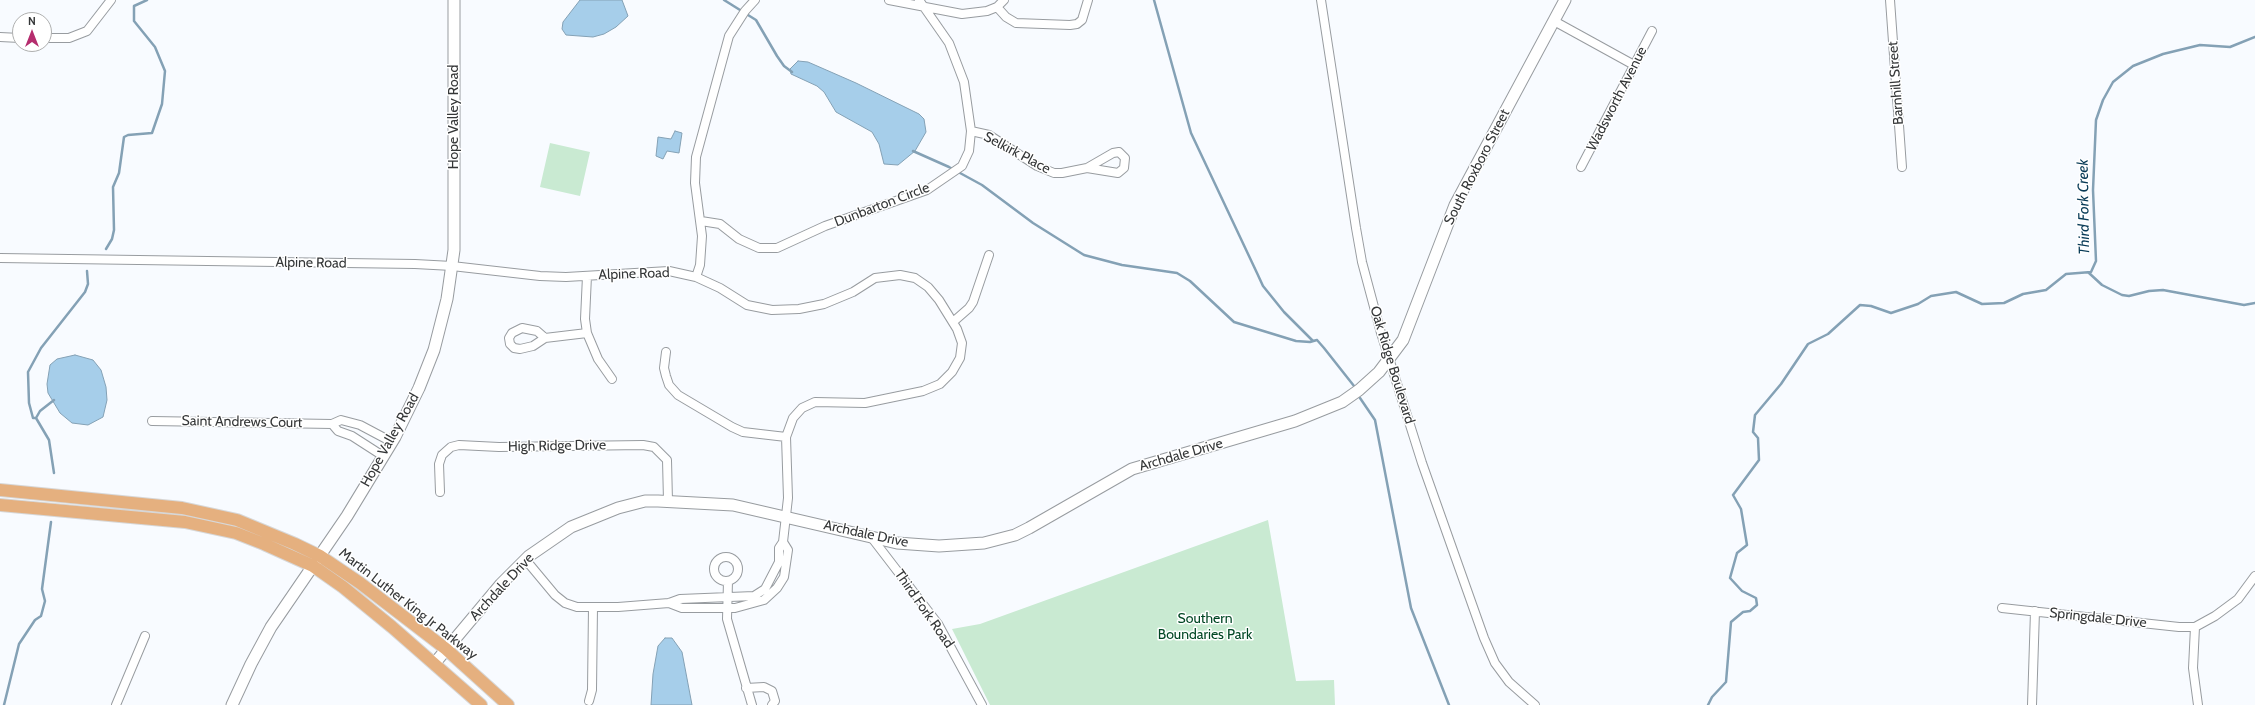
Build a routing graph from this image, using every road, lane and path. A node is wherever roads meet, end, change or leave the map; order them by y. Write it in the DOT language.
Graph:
graph roads {
  1 [pos="111,0"];
  2 [pos="454,0"];
  3 [pos="755,0"];
  4 [pos="889,0"];
  5 [pos="919,0"];
  6 [pos="1004,0"];
  7 [pos="1088,0"];
  8 [pos="1321,0"];
  9 [pos="1564,0"];
  10 [pos="1890,0"];
  11 [pos="997,7"];
  12 [pos="926,9"];
  13 [pos="1554,21"];
  14 [pos="1652,31"];
  15 [pos="0,37"];
  16 [pos="12,38"];
  17 [pos="52,38"];
  18 [pos="1634,65"];
  19 [pos="971,131"];
  20 [pos="1581,167"];
  21 [pos="1902,167"];
  22 [pos="1087,168"];
  23 [pos="701,221"];
  24 [pos="989,255"];
  25 [pos="0,258"];
  26 [pos="452,266"];
  27 [pos="587,276"];
  28 [pos="696,277"];
  29 [pos="953,322"];
  30 [pos="587,334"];
  31 [pos="545,338"];
  32 [pos="666,352"];
  33 [pos="1390,360"];
  34 [pos="612,379"];
  35 [pos="152,421"];
  36 [pos="332,424"];
  37 [pos="786,437"];
  38 [pos="392,442"];
  39 [pos="383,456"];
  40 [pos="0,490"];
  41 [pos="440,492"];
  42 [pos="668,501"];
  43 [pos="0,505"];
  44 [pos="787,516"];
  45 [pos="872,538"];
  46 [pos="783,542"];
  47 [pos="320,556"];
  48 [pos="525,559"];
  49 [pos="313,566"];
  50 [pos="2254,580"];
  51 [pos="728,581"];
  52 [pos="727,598"];
  53 [pos="669,603"];
  54 [pos="593,607"];
  55 [pos="727,608"];
  56 [pos="2002,608"];
  57 [pos="2035,611"];
  58 [pos="2195,626"];
  59 [pos="145,636"];
  60 [pos="446,649"];
  61 [pos="434,664"];
  62 [pos="746,688"];
  63 [pos="589,701"];
  64 [pos="116,705"];
  65 [pos="232,705"];
  66 [pos="481,705"];
  67 [pos="508,705"];
  68 [pos="752,705"];
  69 [pos="772,705"];
  70 [pos="982,705"];
  71 [pos="1535,705"];
  72 [pos="2032,705"];
  73 [pos="2198,705"];
  1 -- 17 [label="street"];
  2 -- 26 [label="street, Hope Valley Road"];
  3 -- 23 [label="street"];
  4 -- 12 [label="street"];
  5 -- 12 [label="street, Dunbarton Circle"];
  6 -- 11 [label="street"];
  7 -- 11 [label="street"];
  8 -- 33 [label="street, Oak Ridge Boulevard"];
  9 -- 13 [label="street, South Roxboro Street"];
  10 -- 21 [label="street, Barnhill Street"];
  11 -- 12 [label="street"];
  12 -- 19 [label="street, Dunbarton Circle"];
  13 -- 18 [label="street"];
  13 -- 33 [label="street, South Roxboro Street"];
  14 -- 18 [label="street, Wadsworth Avenue"];
  15 -- 16 [label="street"];
  18 -- 20 [label="street, Wadsworth Avenue"];
  19 -- 22 [label="street, Selkirk Place"];
  19 -- 23 [label="street, Dunbarton Circle"];
  23 -- 28 [label="street"];
  24 -- 29 [label="street"];
  25 -- 26 [label="street, Alpine Road"];
  26 -- 27 [label="street, Alpine Road"];
  26 -- 38 [label="street, Hope Valley Road"];
  27 -- 28 [label="street, Alpine Road"];
  27 -- 30 [label="street"];
  28 -- 29 [label="street, Alpine Road"];
  29 -- 37 [label="street, Alpine Road"];
  30 -- 31 [label="street"];
  30 -- 34 [label="street"];
  32 -- 37 [label="street"];
  33 -- 45 [label="street, Archdale Drive"];
  33 -- 71 [label="street, Oak Ridge Boulevard"];
  35 -- 36 [label="street, Saint Andrews Court"];
  36 -- 38 [label="street, Saint Andrews Court"];
  36 -- 39 [label="street"];
  37 -- 44 [label="street, Alpine Road"];
  38 -- 39 [label="street, Hope Valley Road"];
  39 -- 47 [label="street, Hope Valley Road"];
  40 -- 47 [label="main road, Martin Luther King Jr Parkway"];
  41 -- 42 [label="street, High Ridge Drive"];
  42 -- 44 [label="street, Archdale Drive"];
  42 -- 48 [label="street, Archdale Drive"];
  43 -- 49 [label="main road, Martin Luther King Jr Parkway"];
  44 -- 45 [label="street, Archdale Drive"];
  44 -- 46 [label="street, Alpine Road"];
  45 -- 70 [label="street, Third Fork Road"];
  46 -- 52 [label="street, Alpine Road"];
  46 -- 55 [label="street"];
  47 -- 49 [label="street, Hope Valley Road"];
  47 -- 60 [label="main road, Martin Luther King Jr Parkway"];
  48 -- 54 [label="street"];
  48 -- 60 [label="street, Archdale Drive"];
  49 -- 61 [label="main road, Martin Luther King Jr Parkway"];
  49 -- 65 [label="street, Hope Valley Road"];
  50 -- 58 [label="street"];
  51 -- 52 [label="street"];
  52 -- 53 [label="street, Alpine Road"];
  52 -- 55 [label="street"];
  53 -- 54 [label="street"];
  53 -- 55 [label="street"];
  54 -- 63 [label="street"];
  55 -- 62 [label="street"];
  56 -- 57 [label="street, Springdale Drive"];
  57 -- 58 [label="street, Springdale Drive"];
  57 -- 72 [label="street"];
  58 -- 73 [label="street"];
  59 -- 64 [label="street"];
  60 -- 61 [label="street, Archdale Drive"];
  60 -- 67 [label="main road, Martin Luther King Jr Parkway"];
  61 -- 66 [label="main road, Martin Luther King Jr Parkway"];
  62 -- 68 [label="street"];
  62 -- 69 [label="street"];
}
